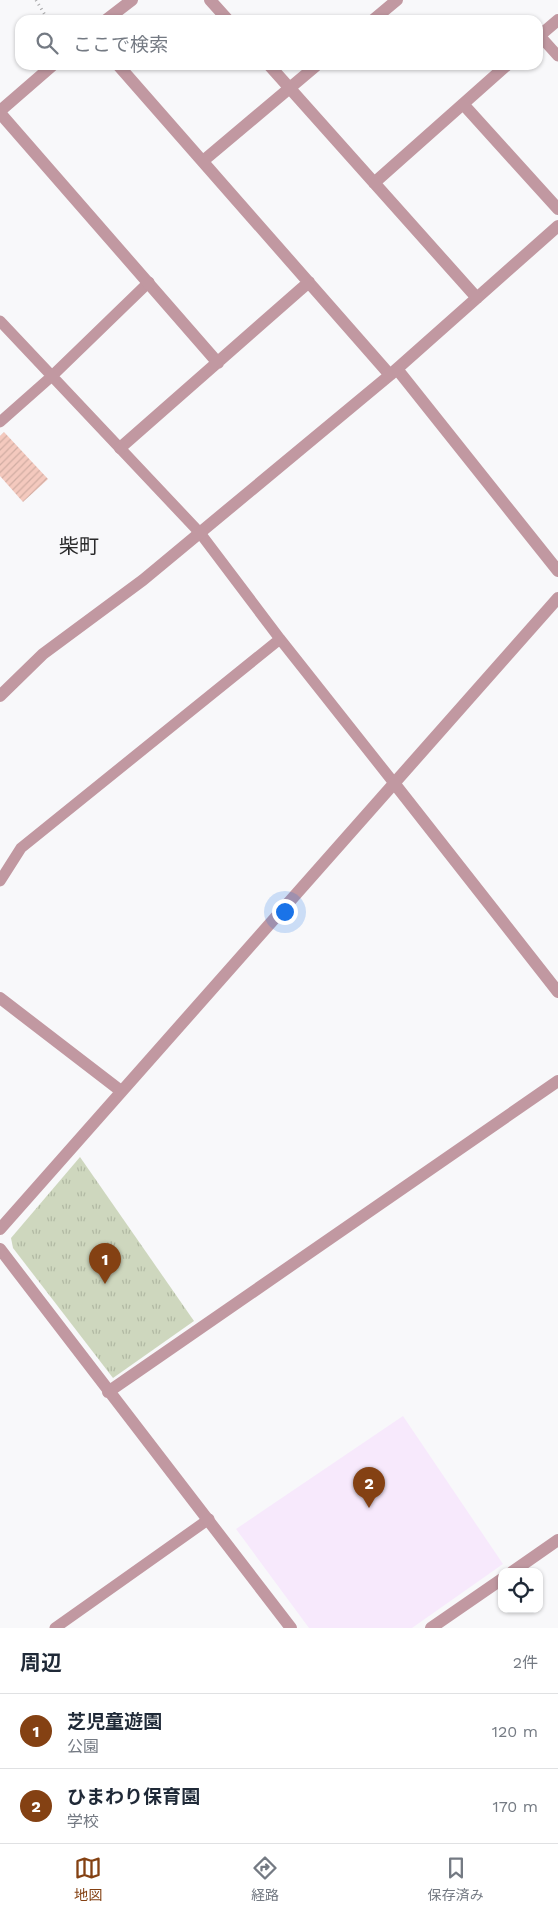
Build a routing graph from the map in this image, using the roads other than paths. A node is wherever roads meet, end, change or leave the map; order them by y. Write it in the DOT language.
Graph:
graph roads {
  1 [pos="132,0"];
  2 [pos="210,0"];
  3 [pos="397,0"];
  4 [pos="112,15"];
  5 [pos="224,15"];
  6 [pos="379,15"];
  7 [pos="558,20"];
  8 [pos="543,33"];
  9 [pos="543,41"];
  10 [pos="558,56"];
  11 [pos="47,70"];
  12 [pos="122,70"];
  13 [pos="274,70"];
  14 [pos="311,70"];
  15 [pos="501,70"];
  16 [pos="290,88"];
  17 [pos="463,104"];
  18 [pos="0,112"];
  19 [pos="203,161"];
  20 [pos="374,183"];
  21 [pos="558,209"];
  22 [pos="558,226"];
  23 [pos="149,282"];
  24 [pos="309,282"];
  25 [pos="477,298"];
  26 [pos="0,320"];
  27 [pos="218,362"];
  28 [pos="394,372"];
  29 [pos="52,376"];
  30 [pos="0,422"];
  31 [pos="120,448"];
  32 [pos="200,533"];
  33 [pos="558,571"];
  34 [pos="558,598"];
  35 [pos="280,639"];
  36 [pos="0,696"];
  37 [pos="394,782"];
  38 [pos="0,881"];
  39 [pos="558,992"];
  40 [pos="0,998"];
  41 [pos="558,1081"];
  42 [pos="121,1091"];
  43 [pos="0,1229"];
  44 [pos="0,1249"];
  45 [pos="108,1392"];
  46 [pos="209,1519"];
  47 [pos="558,1540"];
  48 [pos="518,1568"];
  49 [pos="498,1582"];
  50 [pos="55,1628"];
  51 [pos="291,1628"];
  52 [pos="431,1628"];
  1 -- 4 [label="street"];
  2 -- 5 [label="street"];
  3 -- 6 [label="street"];
  7 -- 8 [label="street"];
  9 -- 10 [label="lane"];
  11 -- 18 [label="street"];
  12 -- 19 [label="street"];
  13 -- 16 [label="street"];
  14 -- 16 [label="street"];
  15 -- 17 [label="street"];
  16 -- 19 [label="street"];
  16 -- 20 [label="street"];
  17 -- 20 [label="street"];
  17 -- 21 [label="street"];
  18 -- 23 [label="street"];
  19 -- 24 [label="street"];
  20 -- 25 [label="street"];
  22 -- 25 [label="street"];
  23 -- 27 [label="street"];
  23 -- 29 [label="lane"];
  24 -- 27 [label="street"];
  24 -- 28 [label="street"];
  25 -- 28 [label="street"];
  26 -- 29 [label="lane"];
  27 -- 31 [label="street"];
  28 -- 32 [label="street"];
  28 -- 33 [label="street"];
  29 -- 30 [label="lane"];
  29 -- 31 [label="lane"];
  31 -- 32 [label="lane"];
  32 -- 35 [label="lane"];
  32 -- 36 [label="street"];
  34 -- 37 [label="street"];
  35 -- 37 [label="lane"];
  35 -- 38 [label="lane"];
  37 -- 39 [label="street"];
  37 -- 42 [label="street"];
  40 -- 42 [label="street"];
  41 -- 45 [label="street"];
  42 -- 43 [label="street"];
  44 -- 45 [label="street"];
  45 -- 46 [label="street"];
  46 -- 50 [label="lane"];
  46 -- 51 [label="street"];
  47 -- 48 [label="street"];
  49 -- 52 [label="street"];
}
